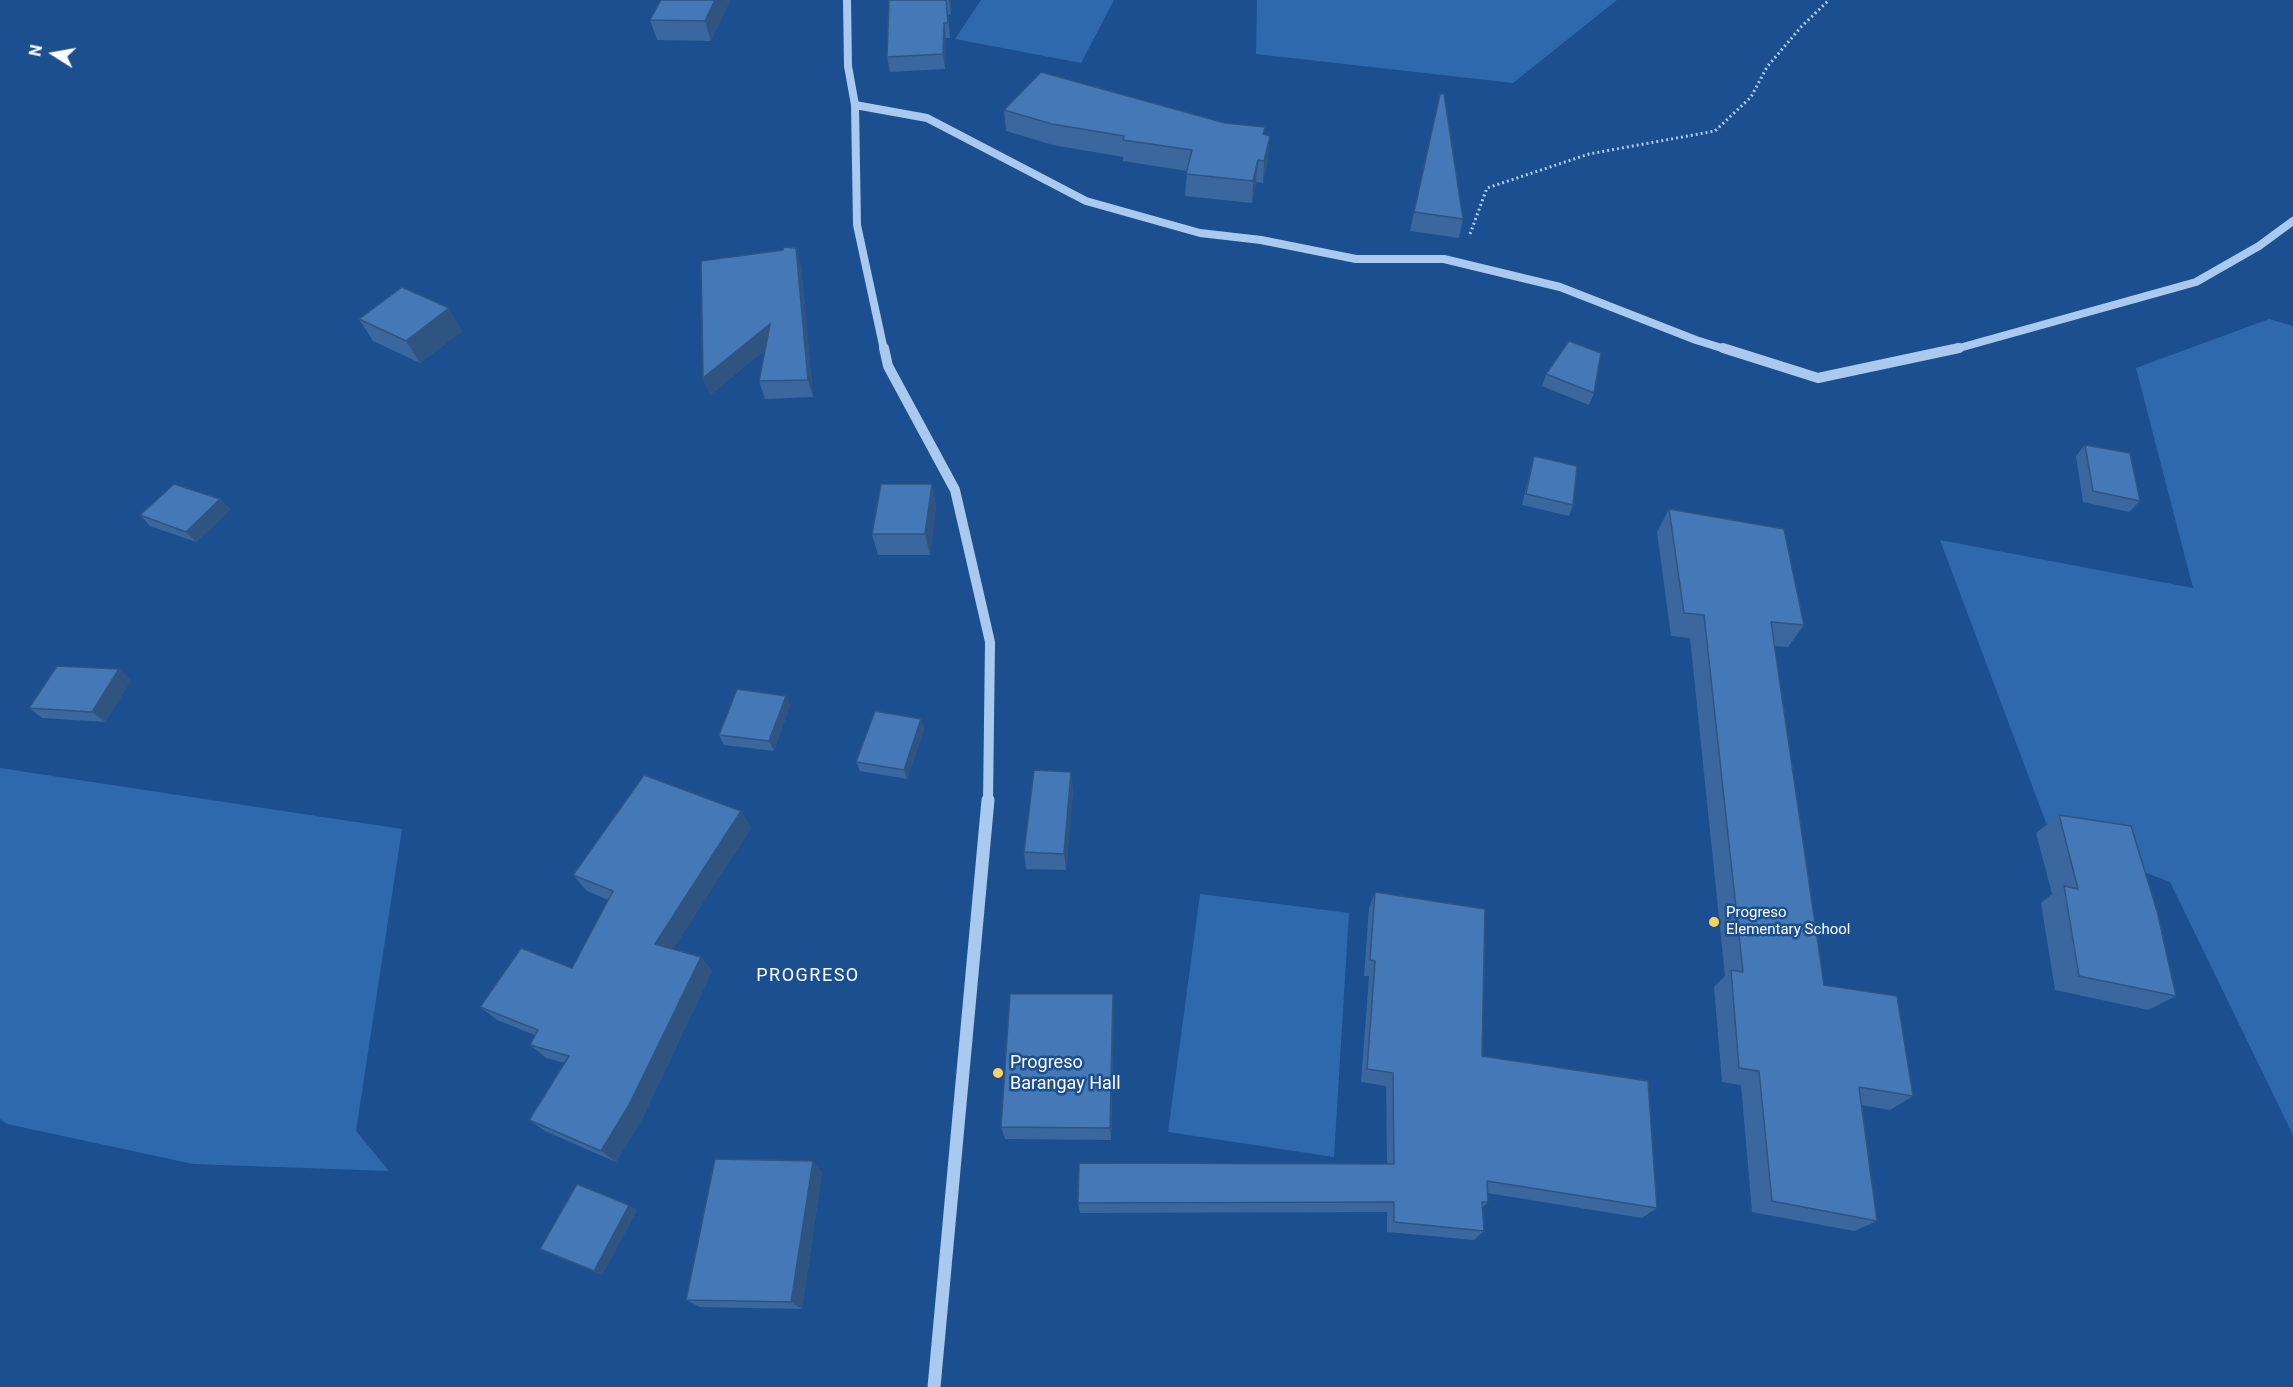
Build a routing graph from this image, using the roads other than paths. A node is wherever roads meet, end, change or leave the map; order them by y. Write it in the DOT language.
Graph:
graph roads {
  1 [pos="847,0"];
  2 [pos="855,105"];
  3 [pos="2293,221"];
  4 [pos="934,1387"];
  1 -- 2 [label="street"];
  2 -- 3 [label="street"];
  2 -- 4 [label="street"];
}
